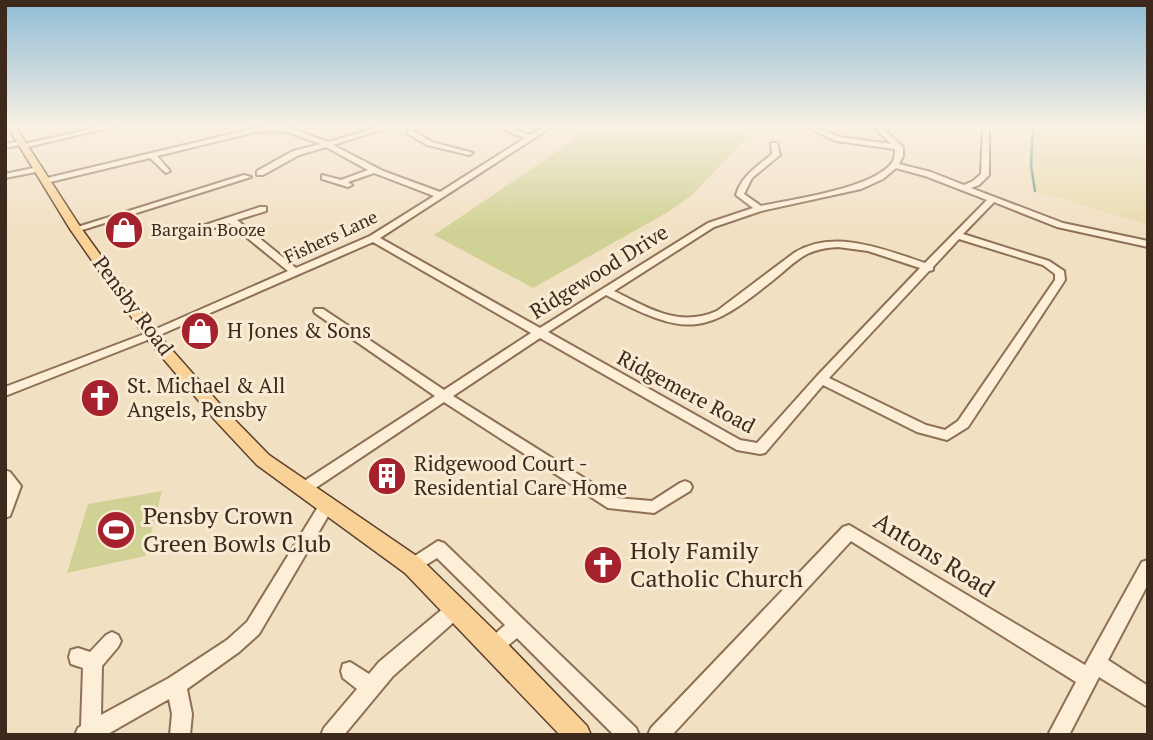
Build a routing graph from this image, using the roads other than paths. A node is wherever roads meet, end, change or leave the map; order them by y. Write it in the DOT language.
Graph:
graph roads {
  1 [pos="32,161"];
  2 [pos="133,161"];
  3 [pos="156,161"];
  4 [pos="282,161"];
  5 [pos="358,161"];
  6 [pos="495,161"];
  7 [pos="769,161"];
  8 [pos="897,161"];
  9 [pos="985,161"];
  10 [pos="895,165"];
  11 [pos="38,169"];
  12 [pos="375,170"];
  13 [pos="166,171"];
  14 [pos="260,173"];
  15 [pos="5,176"];
  16 [pos="247,177"];
  17 [pos="325,177"];
  18 [pos="46,181"];
  19 [pos="342,182"];
  20 [pos="351,187"];
  21 [pos="964,188"];
  22 [pos="441,195"];
  23 [pos="991,200"];
  24 [pos="263,209"];
  25 [pos="759,209"];
  26 [pos="231,220"];
  27 [pos="76,229"];
  28 [pos="196,231"];
  29 [pos="959,236"];
  30 [pos="373,238"];
  31 [pos="1148,244"];
  32 [pos="929,268"];
  33 [pos="295,272"];
  34 [pos="606,290"];
  35 [pos="319,311"];
  36 [pos="539,333"];
  37 [pos="151,335"];
  38 [pos="821,379"];
  39 [pos="5,392"];
  40 [pos="444,396"];
  41 [pos="5,476"];
  42 [pos="685,488"];
  43 [pos="303,489"];
  44 [pos="326,506"];
  45 [pos="5,512"];
  46 [pos="413,566"];
  47 [pos="1145,578"];
  48 [pos="457,608"];
  49 [pos="517,626"];
  50 [pos="112,642"];
  51 [pos="494,646"];
  52 [pos="349,671"];
  53 [pos="1092,671"];
  54 [pos="176,685"];
  55 [pos="370,687"];
  56 [pos="1148,697"];
  57 [pos="571,732"];
  58 [pos="88,733"];
  59 [pos="180,735"];
  60 [pos="331,735"];
  61 [pos="629,735"];
  62 [pos="658,735"];
  63 [pos="1058,735"];
  1 -- 11 [label="main road, Pensby Road"];
  2 -- 18 [label="street"];
  3 -- 13 [label="street"];
  4 -- 14 [label="street"];
  5 -- 12 [label="street"];
  6 -- 22 [label="street, Fishers Lane"];
  7 -- 25 [label="street"];
  8 -- 10 [label="street"];
  9 -- 21 [label="street"];
  10 -- 21 [label="street"];
  10 -- 25 [label="street, Ridgewood Drive"];
  11 -- 15 [label="street"];
  11 -- 18 [label="main road, Pensby Road"];
  12 -- 19 [label="street"];
  12 -- 22 [label="street"];
  16 -- 27 [label="street"];
  17 -- 19 [label="street"];
  18 -- 27 [label="main road, Pensby Road"];
  19 -- 20 [label="street"];
  21 -- 23 [label="street"];
  22 -- 30 [label="street, Fishers Lane"];
  23 -- 29 [label="street, Ridgemere Road"];
  23 -- 31 [label="street"];
  24 -- 26 [label="street"];
  25 -- 34 [label="street, Ridgewood Drive"];
  26 -- 28 [label="street"];
  26 -- 33 [label="street"];
  27 -- 37 [label="main road, Pensby Road"];
  29 -- 32 [label="street, Ridgemere Road"];
  29 -- 38 [label="street"];
  30 -- 33 [label="street, Fishers Lane"];
  30 -- 36 [label="street, Ridgemere Road"];
  32 -- 34 [label="street"];
  32 -- 38 [label="street, Ridgemere Road"];
  33 -- 37 [label="street, Fishers Lane"];
  34 -- 36 [label="street, Ridgewood Drive"];
  35 -- 40 [label="street"];
  36 -- 38 [label="street, Ridgemere Road"];
  36 -- 40 [label="street, Ridgewood Drive"];
  37 -- 39 [label="street, Fishers Lane"];
  37 -- 43 [label="main road, Pensby Road"];
  40 -- 42 [label="street"];
  40 -- 43 [label="street, Ridgewood Drive"];
  41 -- 45 [label="street"];
  43 -- 44 [label="main road, Pensby Road"];
  44 -- 46 [label="main road, Pensby Road"];
  44 -- 54 [label="street"];
  46 -- 48 [label="main road, Pensby Road"];
  46 -- 49 [label="street"];
  47 -- 53 [label="street"];
  48 -- 51 [label="main road, Pensby Road"];
  48 -- 55 [label="street"];
  49 -- 51 [label="street"];
  49 -- 61 [label="street"];
  50 -- 58 [label="street"];
  51 -- 57 [label="main road, Pensby Road"];
  52 -- 55 [label="street"];
  53 -- 56 [label="street"];
  53 -- 62 [label="street, Antons Road"];
  53 -- 63 [label="street"];
  54 -- 58 [label="street"];
  54 -- 59 [label="street"];
  55 -- 60 [label="street"];
}
